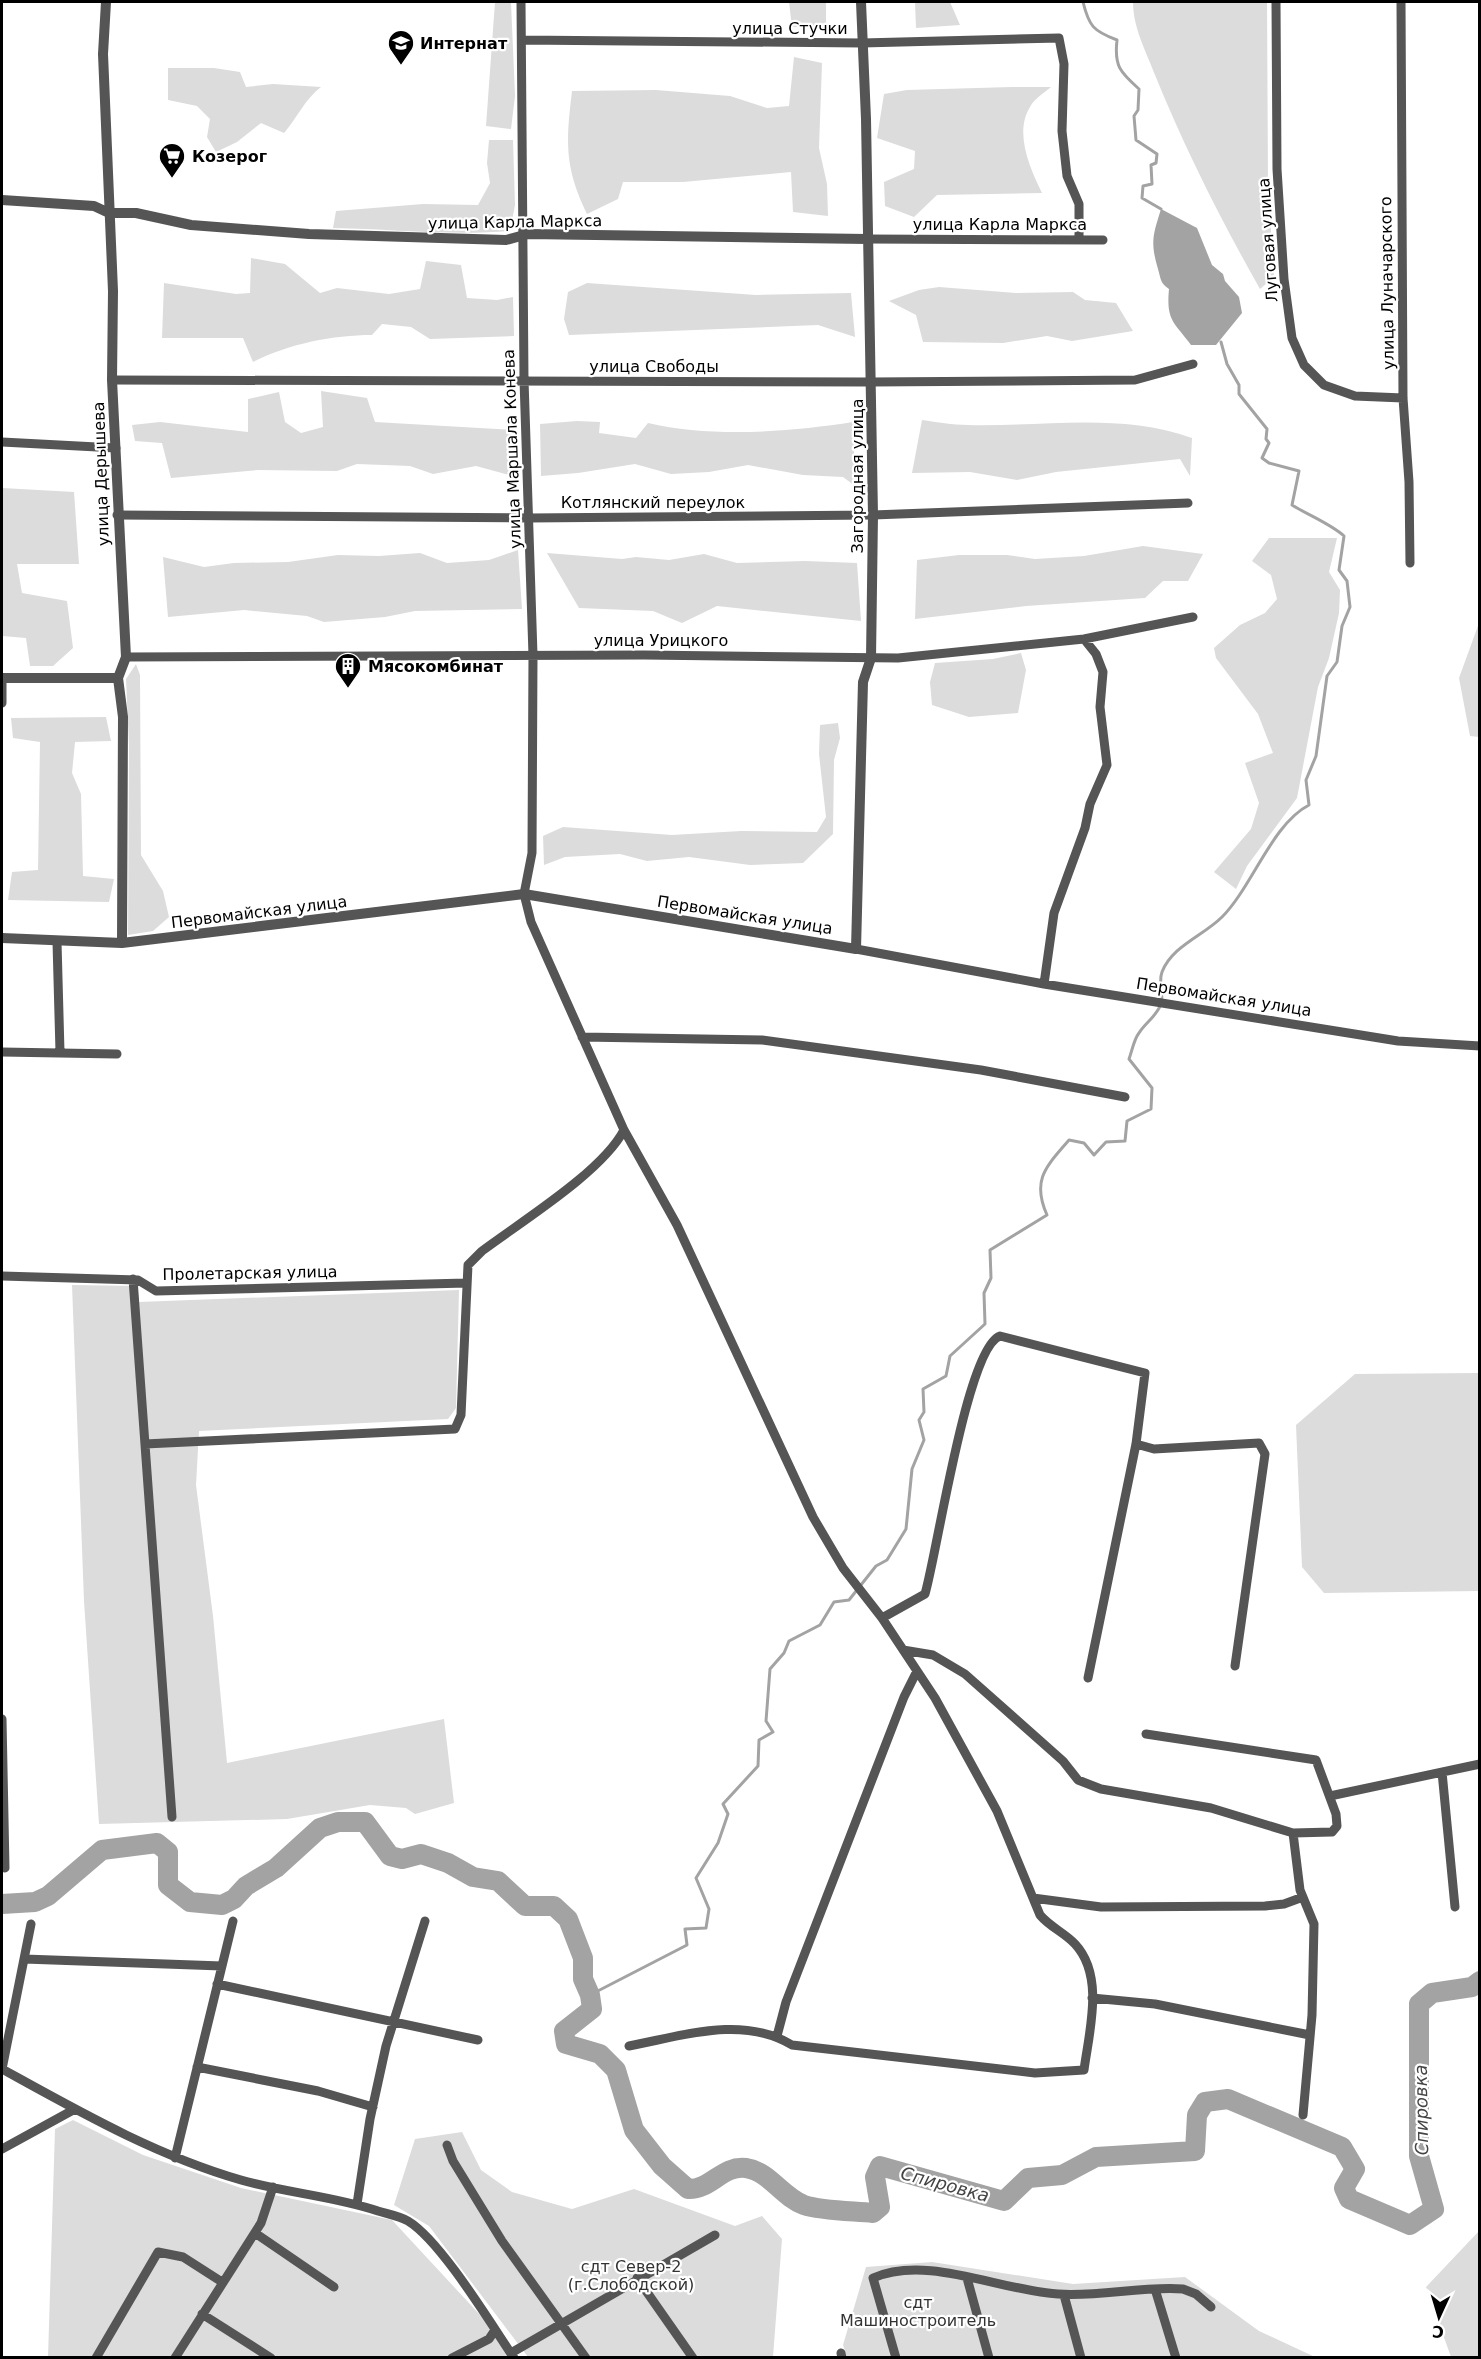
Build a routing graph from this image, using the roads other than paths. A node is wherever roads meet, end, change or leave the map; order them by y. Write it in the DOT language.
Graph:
graph roads {
  1 [pos="106,2"];
  2 [pos="521,2"];
  3 [pos="861,2"];
  4 [pos="1276,2"];
  5 [pos="1401,2"];
  6 [pos="522,40"];
  7 [pos="862,43"];
  8 [pos="2,200"];
  9 [pos="109,213"];
  10 [pos="522,236"];
  11 [pos="867,239"];
  12 [pos="1079,240"];
  13 [pos="1103,240"];
  14 [pos="1194,364"];
  15 [pos="112,380"];
  16 [pos="524,380"];
  17 [pos="871,382"];
  18 [pos="1403,398"];
  19 [pos="2,442"];
  20 [pos="116,448"];
  21 [pos="1188,503"];
  22 [pos="117,514"];
  23 [pos="873,515"];
  24 [pos="529,518"];
  25 [pos="1410,563"];
  26 [pos="1193,617"];
  27 [pos="1084,639"];
  28 [pos="533,655"];
  29 [pos="126,657"];
  30 [pos="871,658"];
  31 [pos="2,678"];
  32 [pos="118,678"];
  33 [pos="2,703"];
  34 [pos="524,894"];
  35 [pos="2,938"];
  36 [pos="57,942"];
  37 [pos="122,943"];
  38 [pos="856,949"];
  39 [pos="1044,984"];
  40 [pos="582,1037"];
  41 [pos="1479,1046"];
  42 [pos="2,1052"];
  43 [pos="60,1052"];
  44 [pos="117,1054"];
  45 [pos="1125,1097"];
  46 [pos="624,1130"];
  47 [pos="2,1276"];
  48 [pos="133,1280"];
  49 [pos="466,1283"];
  50 [pos="145,1444"];
  51 [pos="1136,1444"];
  52 [pos="882,1618"];
  53 [pos="903,1650"];
  54 [pos="1235,1666"];
  55 [pos="917,1671"];
  56 [pos="1088,1678"];
  57 [pos="2,1719"];
  58 [pos="1146,1734"];
  59 [pos="1479,1764"];
  60 [pos="1442,1772"];
  61 [pos="1330,1796"];
  62 [pos="172,1817"];
  63 [pos="1293,1833"];
  64 [pos="4,1868"];
  65 [pos="1303,1897"];
  66 [pos="1033,1898"];
  67 [pos="1455,1908"];
  68 [pos="233,1921"];
  69 [pos="425,1921"];
  70 [pos="31,1924"];
  71 [pos="24,1959"];
  72 [pos="222,1966"];
  73 [pos="217,1984"];
  74 [pos="1092,1998"];
  75 [pos="393,2023"];
  76 [pos="1311,2035"];
  77 [pos="777,2036"];
  78 [pos="478,2040"];
  79 [pos="629,2046"];
  80 [pos="197,2067"];
  81 [pos="373,2107"];
  82 [pos="75,2109"];
  83 [pos="1303,2115"];
  84 [pos="447,2145"];
  85 [pos="2,2149"];
  86 [pos="175,2158"];
  87 [pos="273,2187"];
  88 [pos="357,2204"];
  89 [pos="255,2233"];
  90 [pos="715,2235"];
  91 [pos="637,2278"];
  92 [pos="967,2278"];
  93 [pos="222,2282"];
  94 [pos="334,2287"];
  95 [pos="1155,2289"];
  96 [pos="1064,2295"];
  97 [pos="1211,2307"];
  98 [pos="202,2314"];
  99 [pos="562,2324"];
  100 [pos="495,2330"];
  101 [pos="512,2355"];
  102 [pos="96,2358"];
  103 [pos="175,2358"];
  104 [pos="271,2358"];
  105 [pos="452,2358"];
  106 [pos="586,2358"];
  107 [pos="693,2358"];
  108 [pos="896,2358"];
  109 [pos="988,2358"];
  110 [pos="1081,2358"];
  111 [pos="1176,2358"];
  1 -- 9 [label="street, улица Дерышева"];
  2 -- 6 [label="street, улица Маршала Конева"];
  3 -- 7 [label="street, Загородная улица"];
  4 -- 18 [label="street, Луговая улица"];
  5 -- 18 [label="street, улица Луначарского"];
  6 -- 7 [label="street, улица Стучки"];
  6 -- 10 [label="street, улица Маршала Конева"];
  7 -- 11 [label="street, Загородная улица"];
  7 -- 12 [label="street, улица Стучки"];
  8 -- 9 [label="street, улица Карла Маркса"];
  9 -- 10 [label="street, улица Карла Маркса"];
  9 -- 15 [label="street, улица Дерышева"];
  10 -- 11 [label="street, улица Карла Маркса"];
  10 -- 16 [label="street, улица Маршала Конева"];
  11 -- 12 [label="street, улица Карла Маркса"];
  11 -- 17 [label="street, Загородная улица"];
  12 -- 13 [label="street, улица Карла Маркса"];
  14 -- 17 [label="street, улица Свободы"];
  15 -- 16 [label="street, улица Свободы"];
  15 -- 20 [label="street, улица Дерышева"];
  16 -- 17 [label="street, улица Свободы"];
  16 -- 24 [label="street, улица Маршала Конева"];
  17 -- 23 [label="street, Загородная улица"];
  18 -- 25 [label="street, улица Луначарского"];
  19 -- 20 [label="street"];
  20 -- 22 [label="street, улица Дерышева"];
  21 -- 23 [label="street, Котлянский переулок"];
  22 -- 24 [label="street, Котлянский переулок"];
  22 -- 29 [label="street, улица Дерышева"];
  23 -- 24 [label="street, Котлянский переулок"];
  23 -- 30 [label="street, Загородная улица"];
  24 -- 28 [label="street, улица Маршала Конева"];
  26 -- 27 [label="street, улица Урицкого"];
  27 -- 30 [label="street, улица Урицкого"];
  27 -- 39 [label="street"];
  28 -- 29 [label="street, улица Урицкого"];
  28 -- 30 [label="street, улица Урицкого"];
  28 -- 34 [label="street, улица Маршала Конева"];
  29 -- 32 [label="street, улица Дерышева"];
  30 -- 38 [label="street, Загородная улица"];
  31 -- 32 [label="street"];
  31 -- 33 [label="street"];
  32 -- 37 [label="street, улица Дерышева"];
  34 -- 37 [label="street, Первомайская улица"];
  34 -- 38 [label="street, Первомайская улица"];
  34 -- 40 [label="street"];
  35 -- 36 [label="street, Первомайская улица"];
  36 -- 37 [label="street, Первомайская улица"];
  36 -- 43 [label="street"];
  38 -- 39 [label="street, Первомайская улица"];
  39 -- 41 [label="street, Первомайская улица"];
  40 -- 45 [label="street"];
  40 -- 46 [label="street"];
  42 -- 43 [label="street"];
  43 -- 44 [label="street"];
  46 -- 49 [label="street"];
  46 -- 52 [label="street"];
  47 -- 48 [label="street, Пролетарская улица"];
  48 -- 49 [label="street, Пролетарская улица"];
  48 -- 50 [label="street"];
  49 -- 50 [label="street"];
  50 -- 62 [label="street"];
  51 -- 52 [label="street"];
  51 -- 54 [label="street"];
  51 -- 56 [label="street"];
  52 -- 53 [label="street"];
  53 -- 55 [label="street"];
  53 -- 63 [label="street"];
  55 -- 66 [label="street"];
  55 -- 77 [label="street"];
  57 -- 64 [label="street"];
  58 -- 61 [label="street"];
  59 -- 60 [label="street"];
  60 -- 61 [label="street"];
  60 -- 67 [label="street"];
  61 -- 63 [label="street"];
  63 -- 65 [label="street"];
  65 -- 66 [label="street"];
  65 -- 76 [label="street"];
  66 -- 74 [label="street"];
  68 -- 72 [label="street"];
  69 -- 75 [label="street"];
  70 -- 71 [label="street"];
  71 -- 72 [label="street"];
  71 -- 82 [label="street"];
  72 -- 73 [label="street"];
  73 -- 75 [label="street"];
  73 -- 80 [label="street"];
  74 -- 76 [label="street"];
  74 -- 77 [label="street"];
  75 -- 78 [label="street"];
  75 -- 81 [label="street"];
  76 -- 83 [label="street"];
  77 -- 79 [label="street"];
  80 -- 81 [label="street"];
  80 -- 86 [label="street"];
  81 -- 88 [label="street"];
  82 -- 85 [label="street"];
  82 -- 86 [label="street"];
  84 -- 99 [label="street"];
  86 -- 87 [label="street"];
  87 -- 88 [label="street"];
  87 -- 89 [label="street"];
  88 -- 100 [label="street"];
  89 -- 93 [label="street"];
  89 -- 94 [label="street"];
  90 -- 91 [label="street"];
  91 -- 99 [label="street"];
  91 -- 107 [label="street"];
  92 -- 96 [label="street"];
  92 -- 108 [label="street"];
  92 -- 109 [label="street"];
  93 -- 98 [label="street"];
  93 -- 102 [label="street"];
  95 -- 96 [label="street"];
  95 -- 97 [label="street"];
  95 -- 111 [label="street"];
  96 -- 110 [label="street"];
  98 -- 103 [label="street"];
  98 -- 104 [label="street"];
  99 -- 101 [label="street"];
  99 -- 106 [label="street"];
  100 -- 101 [label="street"];
  100 -- 105 [label="street"];
}
